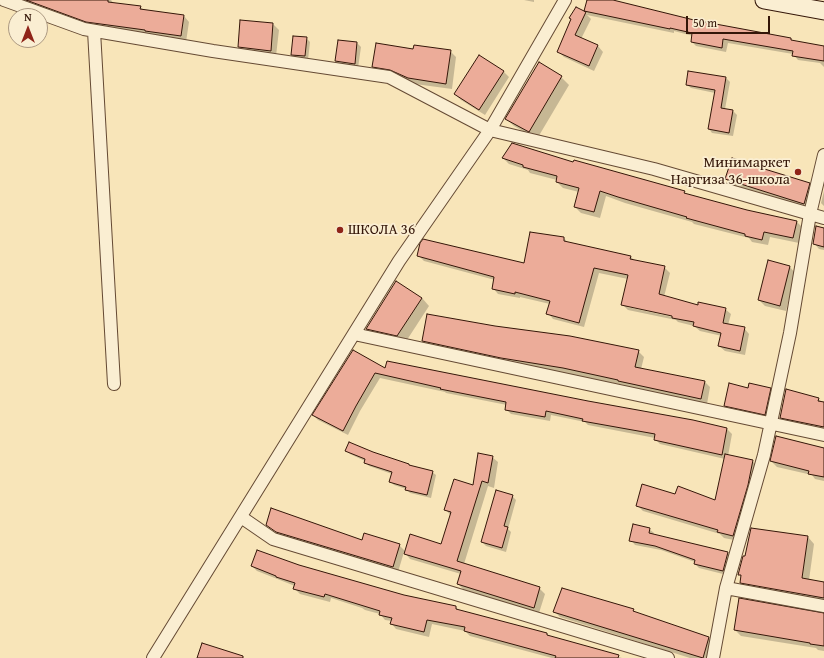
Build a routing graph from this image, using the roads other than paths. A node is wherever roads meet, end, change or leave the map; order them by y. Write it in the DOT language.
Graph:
graph roads {
  1 [pos="4,0"];
  2 [pos="565,0"];
  3 [pos="764,0"];
  4 [pos="824,11"];
  5 [pos="94,31"];
  6 [pos="490,130"];
  7 [pos="824,155"];
  8 [pos="810,214"];
  9 [pos="824,218"];
  10 [pos="354,334"];
  11 [pos="114,384"];
  12 [pos="771,424"];
  13 [pos="824,435"];
  14 [pos="241,516"];
  15 [pos="726,588"];
  16 [pos="824,606"];
  17 [pos="156,657"];
  18 [pos="668,658"];
  19 [pos="713,658"];
  1 -- 5 [label="street"];
  2 -- 6 [label="street"];
  3 -- 4 [label="main road"];
  5 -- 6 [label="street"];
  5 -- 11 [label="street"];
  6 -- 8 [label="street"];
  6 -- 10 [label="street"];
  7 -- 8 [label="street"];
  8 -- 9 [label="street"];
  8 -- 12 [label="street"];
  10 -- 12 [label="street"];
  10 -- 14 [label="street"];
  12 -- 13 [label="street"];
  12 -- 15 [label="street"];
  14 -- 17 [label="street"];
  14 -- 18 [label="street"];
  15 -- 16 [label="street"];
  15 -- 19 [label="street"];
}
